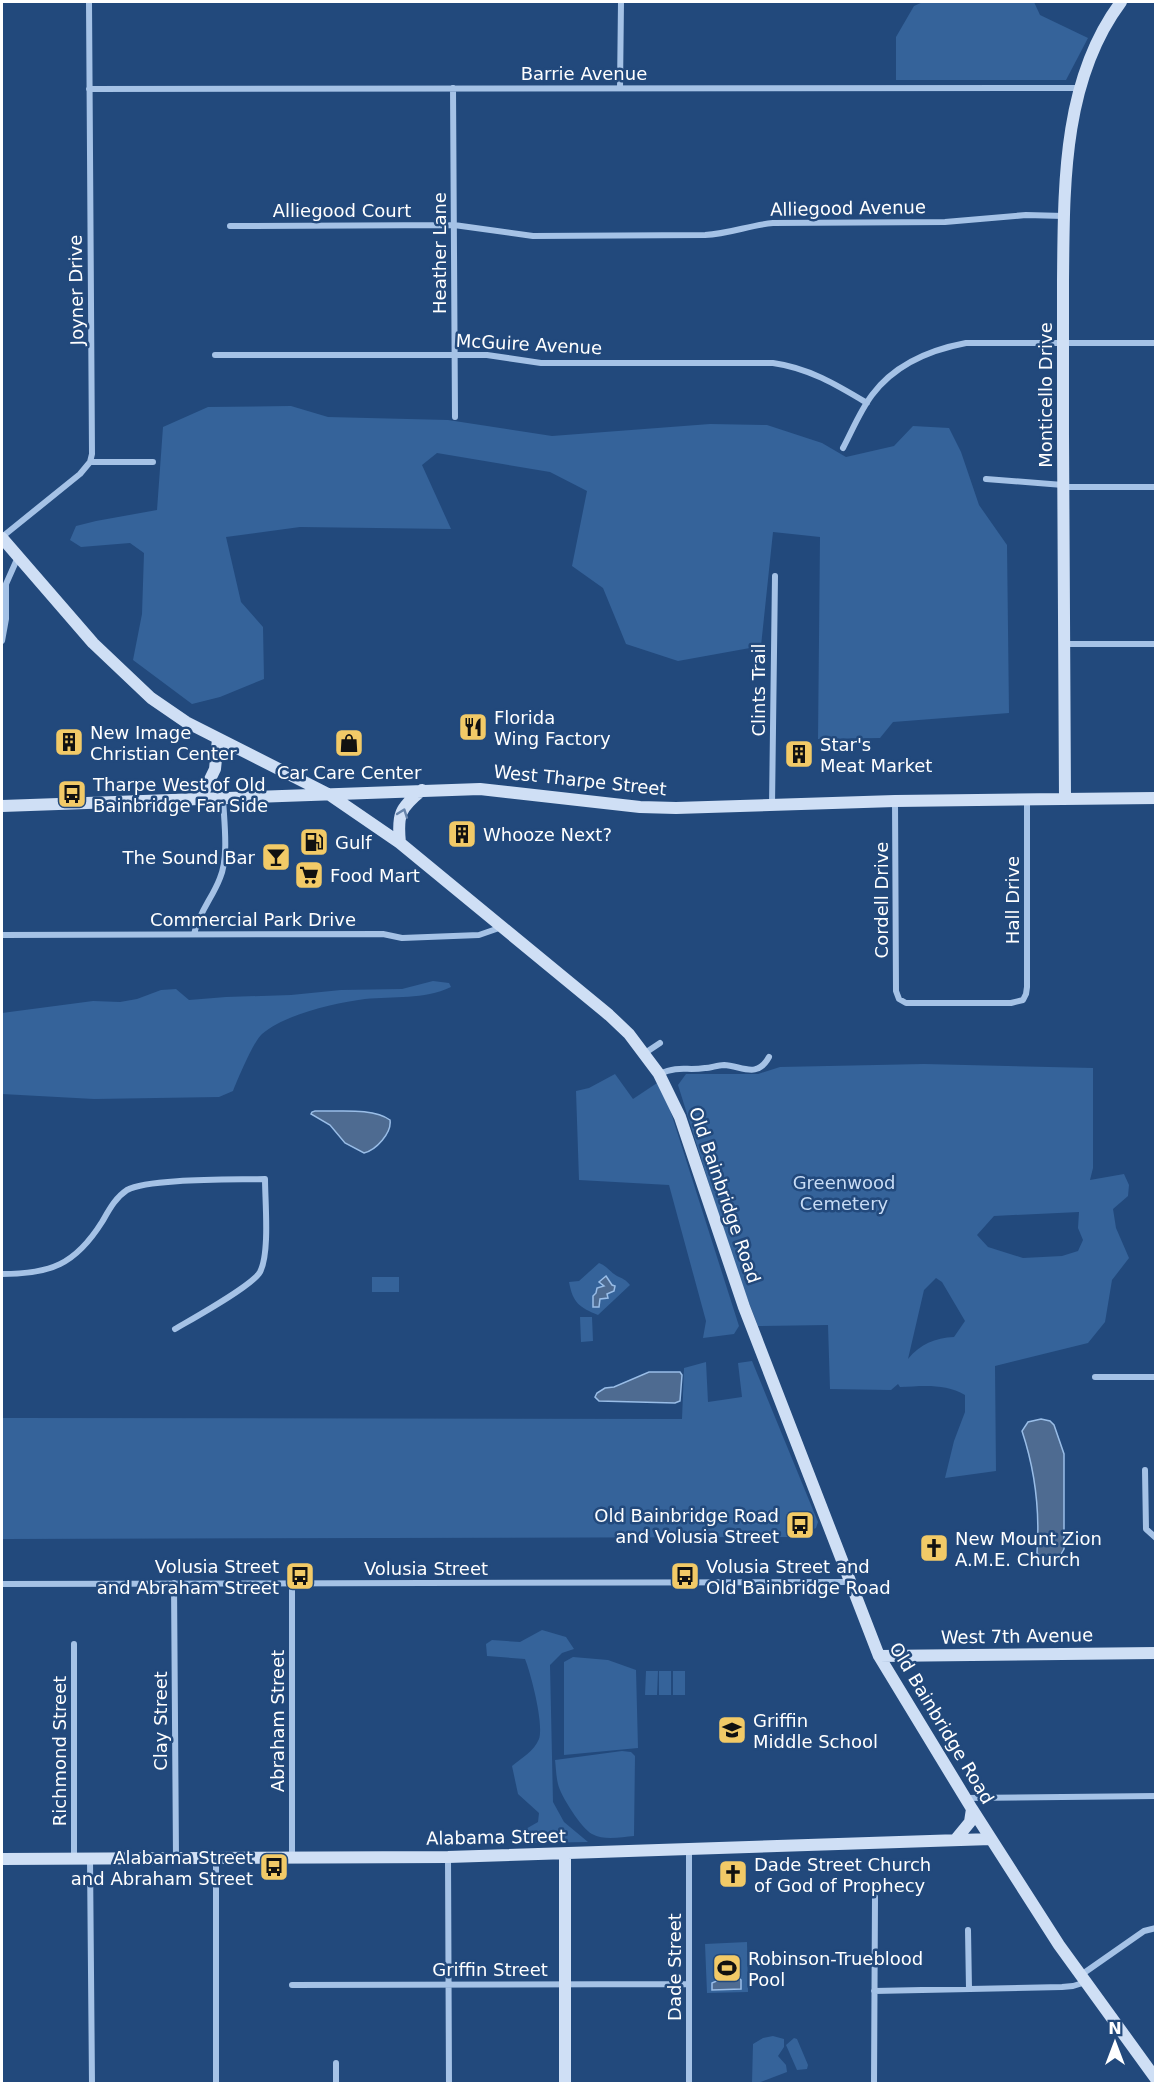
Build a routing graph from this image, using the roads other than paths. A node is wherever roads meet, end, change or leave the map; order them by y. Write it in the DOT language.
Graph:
graph roads {
  1 [pos="89,2"];
  2 [pos="621,2"];
  3 [pos="1121,2"];
  4 [pos="453,88"];
  5 [pos="620,88"];
  6 [pos="1079,88"];
  7 [pos="88,89"];
  8 [pos="1064,216"];
  9 [pos="454,225"];
  10 [pos="230,226"];
  11 [pos="1063,343"];
  12 [pos="1155,343"];
  13 [pos="215,355"];
  14 [pos="455,355"];
  15 [pos="867,403"];
  16 [pos="455,417"];
  17 [pos="843,448"];
  18 [pos="90,462"];
  19 [pos="153,462"];
  20 [pos="986,479"];
  21 [pos="1063,486"];
  22 [pos="1155,487"];
  23 [pos="2,538"];
  24 [pos="18,557"];
  25 [pos="775,576"];
  26 [pos="2,641"];
  27 [pos="1064,644"];
  28 [pos="1155,644"];
  29 [pos="218,739"];
  30 [pos="422,790"];
  31 [pos="330,795"];
  32 [pos="201,798"];
  33 [pos="223,798"];
  34 [pos="1155,798"];
  35 [pos="1065,799"];
  36 [pos="1027,800"];
  37 [pos="895,801"];
  38 [pos="772,805"];
  39 [pos="2,806"];
  40 [pos="400,843"];
  41 [pos="502,927"];
  42 [pos="194,934"];
  43 [pos="2,935"];
  44 [pos="899,999"];
  45 [pos="660,1043"];
  46 [pos="645,1053"];
  47 [pos="769,1057"];
  48 [pos="659,1074"];
  49 [pos="2,1274"];
  50 [pos="175,1329"];
  51 [pos="1095,1377"];
  52 [pos="1155,1377"];
  53 [pos="1145,1470"];
  54 [pos="1155,1538"];
  55 [pos="850,1582"];
  56 [pos="174,1583"];
  57 [pos="2,1584"];
  58 [pos="292,1584"];
  59 [pos="74,1644"];
  60 [pos="1155,1653"];
  61 [pos="879,1656"];
  62 [pos="1155,1796"];
  63 [pos="968,1803"];
  64 [pos="956,1839"];
  65 [pos="991,1839"];
  66 [pos="689,1850"];
  67 [pos="565,1854"];
  68 [pos="447,1857"];
  69 [pos="216,1858"];
  70 [pos="292,1858"];
  71 [pos="2,1859"];
  72 [pos="74,1859"];
  73 [pos="90,1859"];
  74 [pos="176,1859"];
  75 [pos="874,1897"];
  76 [pos="1155,1928"];
  77 [pos="968,1930"];
  78 [pos="1084,1979"];
  79 [pos="448,1984"];
  80 [pos="566,1984"];
  81 [pos="689,1984"];
  82 [pos="292,1985"];
  83 [pos="969,1989"];
  84 [pos="874,1991"];
  85 [pos="336,2063"];
  86 [pos="1150,2063"];
  87 [pos="1155,2079"];
  88 [pos="92,2084"];
  89 [pos="216,2084"];
  90 [pos="336,2084"];
  91 [pos="448,2084"];
  92 [pos="565,2084"];
  93 [pos="689,2084"];
  94 [pos="874,2084"];
  1 -- 7 [label="street, Joyner Drive"];
  2 -- 5 [label="street"];
  3 -- 6 [label="main road, Monticello Drive"];
  4 -- 5 [label="street, Barrie Avenue"];
  4 -- 7 [label="street, Barrie Avenue"];
  4 -- 9 [label="street, Heather Lane"];
  5 -- 6 [label="street, Barrie Avenue"];
  6 -- 8 [label="main road, Monticello Drive"];
  7 -- 18 [label="street, Joyner Drive"];
  8 -- 9 [label="street, Alliegood Avenue"];
  8 -- 11 [label="main road, Monticello Drive"];
  9 -- 10 [label="street, Alliegood Court"];
  9 -- 14 [label="street, Heather Lane"];
  11 -- 12 [label="street"];
  11 -- 15 [label="street"];
  11 -- 21 [label="main road, Monticello Drive"];
  13 -- 14 [label="street, McGuire Avenue"];
  14 -- 15 [label="street, McGuire Avenue"];
  14 -- 16 [label="street, Heather Lane"];
  15 -- 17 [label="street"];
  18 -- 19 [label="street"];
  18 -- 23 [label="street"];
  20 -- 21 [label="street"];
  21 -- 22 [label="street"];
  21 -- 27 [label="main road, Monticello Drive"];
  23 -- 24 [label="main road, Old Bainbridge Road"];
  24 -- 26 [label="street"];
  24 -- 29 [label="main road, Old Bainbridge Road"];
  25 -- 38 [label="street, Clints Trail"];
  27 -- 28 [label="street"];
  27 -- 35 [label="main road, Monticello Drive"];
  29 -- 31 [label="main road, Old Bainbridge Road"];
  29 -- 32 [label="main road"];
  30 -- 31 [label="main road, West Tharpe Street"];
  30 -- 38 [label="main road, West Tharpe Street"];
  40 -- 30 [label="main road, one-way"];
  31 -- 33 [label="main road, West Tharpe Street"];
  31 -- 40 [label="main road, Old Bainbridge Road"];
  32 -- 33 [label="main road, West Tharpe Street"];
  32 -- 39 [label="main road, West Tharpe Street"];
  33 -- 42 [label="street"];
  34 -- 35 [label="main road, West Tharpe Street"];
  35 -- 36 [label="main road, West Tharpe Street"];
  36 -- 37 [label="main road, West Tharpe Street"];
  36 -- 44 [label="street, Hall Drive"];
  37 -- 38 [label="main road, West Tharpe Street"];
  37 -- 44 [label="street, Cordell Drive"];
  40 -- 41 [label="main road, Old Bainbridge Road"];
  41 -- 42 [label="street, Commercial Park Drive"];
  41 -- 46 [label="main road, Old Bainbridge Road"];
  42 -- 43 [label="street, Commercial Park Drive"];
  45 -- 46 [label="street"];
  46 -- 48 [label="main road, Old Bainbridge Road"];
  47 -- 48 [label="street"];
  48 -- 55 [label="main road, Old Bainbridge Road"];
  49 -- 50 [label="street"];
  51 -- 52 [label="street"];
  53 -- 54 [label="street"];
  55 -- 58 [label="street, Volusia Street"];
  55 -- 61 [label="main road, Old Bainbridge Road"];
  56 -- 57 [label="street, Volusia Street"];
  56 -- 58 [label="street, Volusia Street"];
  56 -- 74 [label="street, Clay Street"];
  58 -- 70 [label="street, Abraham Street"];
  59 -- 72 [label="street, Richmond Street"];
  60 -- 61 [label="main road, West 7th Avenue"];
  61 -- 63 [label="main road, Old Bainbridge Road"];
  62 -- 63 [label="street"];
  63 -- 64 [label="main road"];
  63 -- 65 [label="main road, Old Bainbridge Road"];
  64 -- 65 [label="main road, Alabama Street"];
  64 -- 66 [label="main road, Alabama Street"];
  65 -- 78 [label="main road, Old Bainbridge Road"];
  66 -- 67 [label="main road, Alabama Street"];
  66 -- 81 [label="street, Dade Street"];
  67 -- 68 [label="main road, Alabama Street"];
  67 -- 80 [label="main road"];
  68 -- 70 [label="main road, Alabama Street"];
  68 -- 79 [label="street"];
  69 -- 70 [label="main road, Alabama Street"];
  69 -- 74 [label="main road, Alabama Street"];
  69 -- 89 [label="street"];
  71 -- 72 [label="main road, Alabama Street"];
  72 -- 73 [label="main road, Alabama Street"];
  73 -- 74 [label="main road, Alabama Street"];
  73 -- 88 [label="street"];
  75 -- 84 [label="street"];
  76 -- 78 [label="street"];
  77 -- 83 [label="street"];
  78 -- 83 [label="street"];
  78 -- 86 [label="main road, Old Bainbridge Road"];
  79 -- 80 [label="street, Griffin Street"];
  79 -- 82 [label="street, Griffin Street"];
  79 -- 91 [label="street"];
  80 -- 81 [label="street, Griffin Street"];
  80 -- 92 [label="main road"];
  81 -- 93 [label="street, Dade Street"];
  83 -- 84 [label="street"];
  84 -- 94 [label="street"];
  85 -- 90 [label="street"];
  86 -- 87 [label="main road, Old Bainbridge Road"];
}
